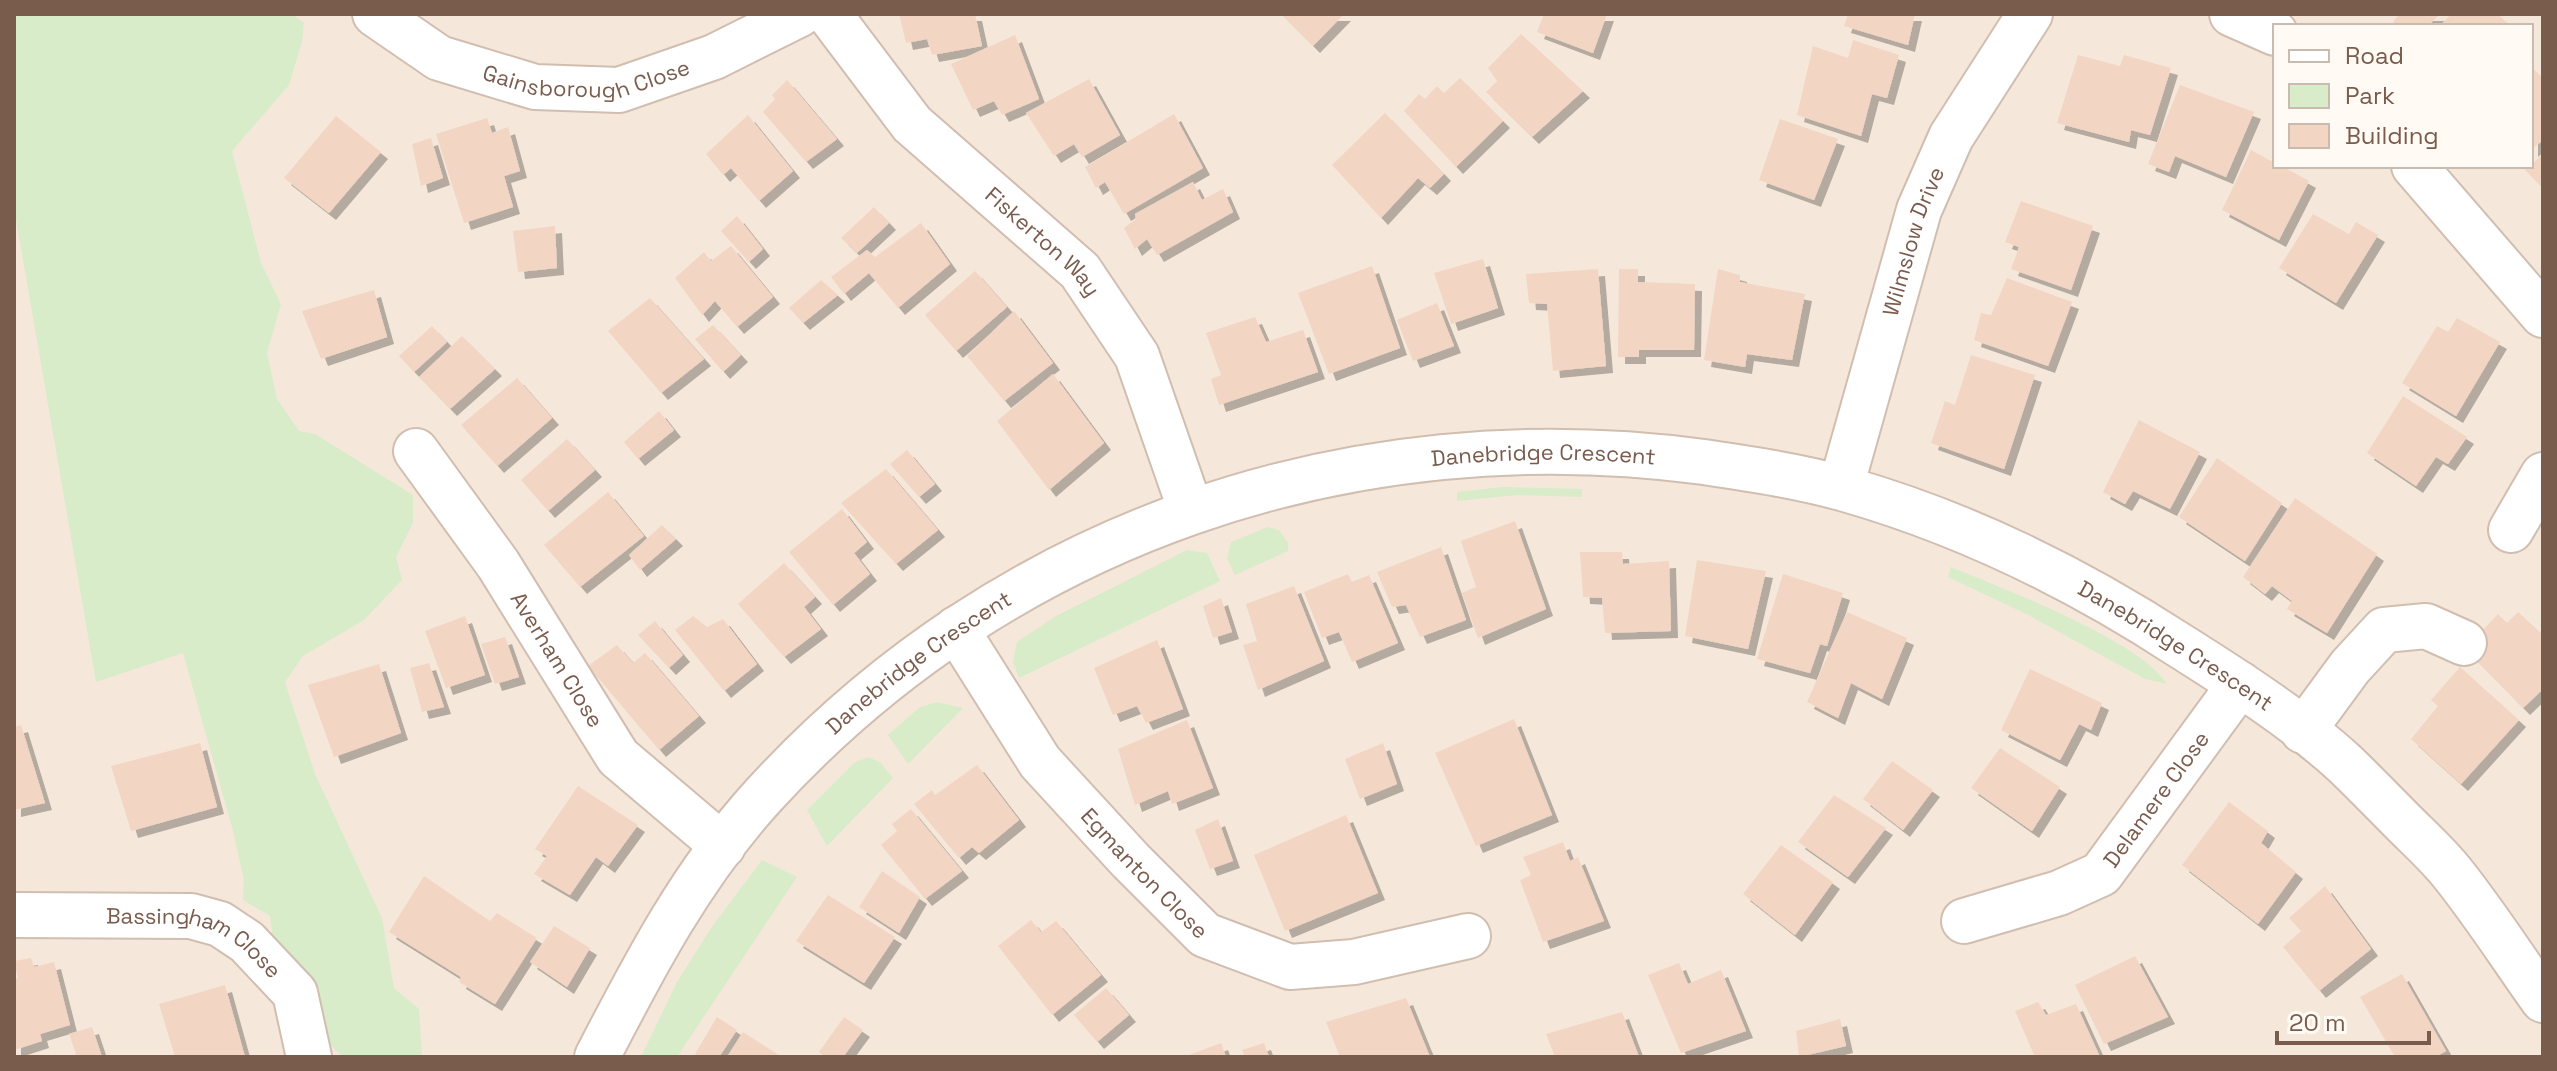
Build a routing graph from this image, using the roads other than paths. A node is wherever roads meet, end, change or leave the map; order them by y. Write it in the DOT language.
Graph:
graph roads {
  1 [pos="375,14"];
  2 [pos="800,14"];
  3 [pos="829,14"];
  4 [pos="2030,14"];
  5 [pos="2232,14"];
  6 [pos="2273,32"];
  7 [pos="2416,168"];
  8 [pos="2543,315"];
  9 [pos="416,451"];
  10 [pos="2543,475"];
  11 [pos="1841,487"];
  12 [pos="1191,511"];
  13 [pos="2511,530"];
  14 [pos="956,629"];
  15 [pos="2464,643"];
  16 [pos="2240,684"];
  17 [pos="2303,731"];
  18 [pos="723,846"];
  19 [pos="14,915"];
  20 [pos="1964,921"];
  21 [pos="1468,936"];
  22 [pos="2543,1000"];
  23 [pos="309,1057"];
  24 [pos="597,1057"];
  1 -- 2 [label="street, Gainsborough Close"];
  3 -- 12 [label="street, Fiskerton Way"];
  4 -- 11 [label="street, Wilmslow Drive"];
  5 -- 6 [label="street"];
  7 -- 8 [label="street"];
  9 -- 18 [label="street, Averham Close"];
  10 -- 13 [label="street"];
  11 -- 12 [label="street, Danebridge Crescent"];
  11 -- 16 [label="street, Danebridge Crescent"];
  12 -- 14 [label="street, Danebridge Crescent"];
  14 -- 18 [label="street, Danebridge Crescent"];
  14 -- 21 [label="street, Egmanton Close"];
  15 -- 17 [label="street"];
  16 -- 17 [label="street, Danebridge Crescent"];
  16 -- 20 [label="street, Delamere Close"];
  17 -- 22 [label="street, Danebridge Crescent"];
  18 -- 24 [label="street, Danebridge Crescent"];
  19 -- 23 [label="street, Bassingham Close"];
}
